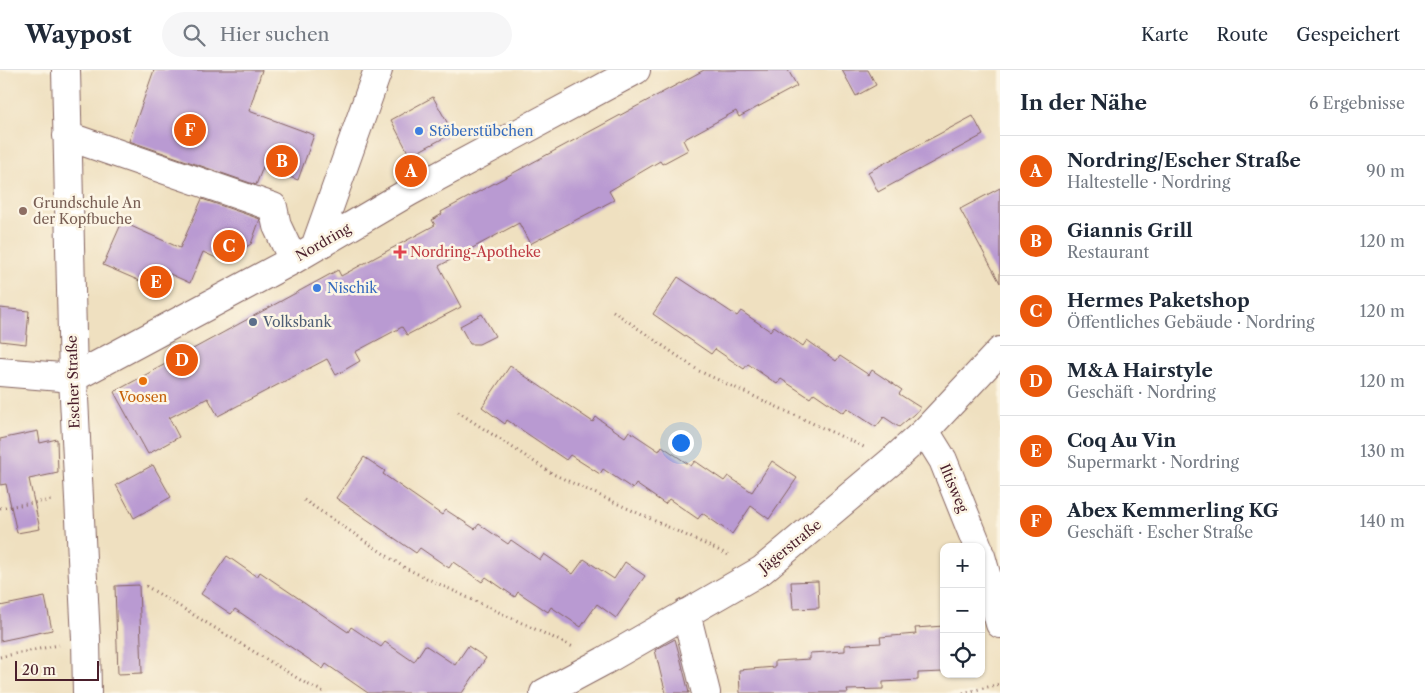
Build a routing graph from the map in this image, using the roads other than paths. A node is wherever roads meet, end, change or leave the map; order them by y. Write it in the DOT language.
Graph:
graph roads {
  1 [pos="66,70"];
  2 [pos="378,70"];
  3 [pos="636,70"];
  4 [pos="67,136"];
  5 [pos="304,253"];
  6 [pos="1000,351"];
  7 [pos="0,372"];
  8 [pos="73,378"];
  9 [pos="925,431"];
  10 [pos="976,543"];
  11 [pos="985,570"];
  12 [pos="686,614"];
  13 [pos="1000,624"];
  14 [pos="87,693"];
  15 [pos="544,693"];
  16 [pos="706,693"];
  1 -- 4 [label="street, Escher Straße"];
  2 -- 5 [label="street"];
  3 -- 5 [label="street, Nordring"];
  4 -- 5 [label="street"];
  4 -- 8 [label="street, Escher Straße"];
  5 -- 8 [label="street, Nordring"];
  6 -- 9 [label="street, Jägerstraße"];
  7 -- 8 [label="street"];
  8 -- 14 [label="street, Escher Straße"];
  9 -- 10 [label="street, Iltisweg"];
  9 -- 12 [label="street, Jägerstraße"];
  11 -- 13 [label="street"];
  12 -- 15 [label="street, Jägerstraße"];
  12 -- 16 [label="street"];
}
